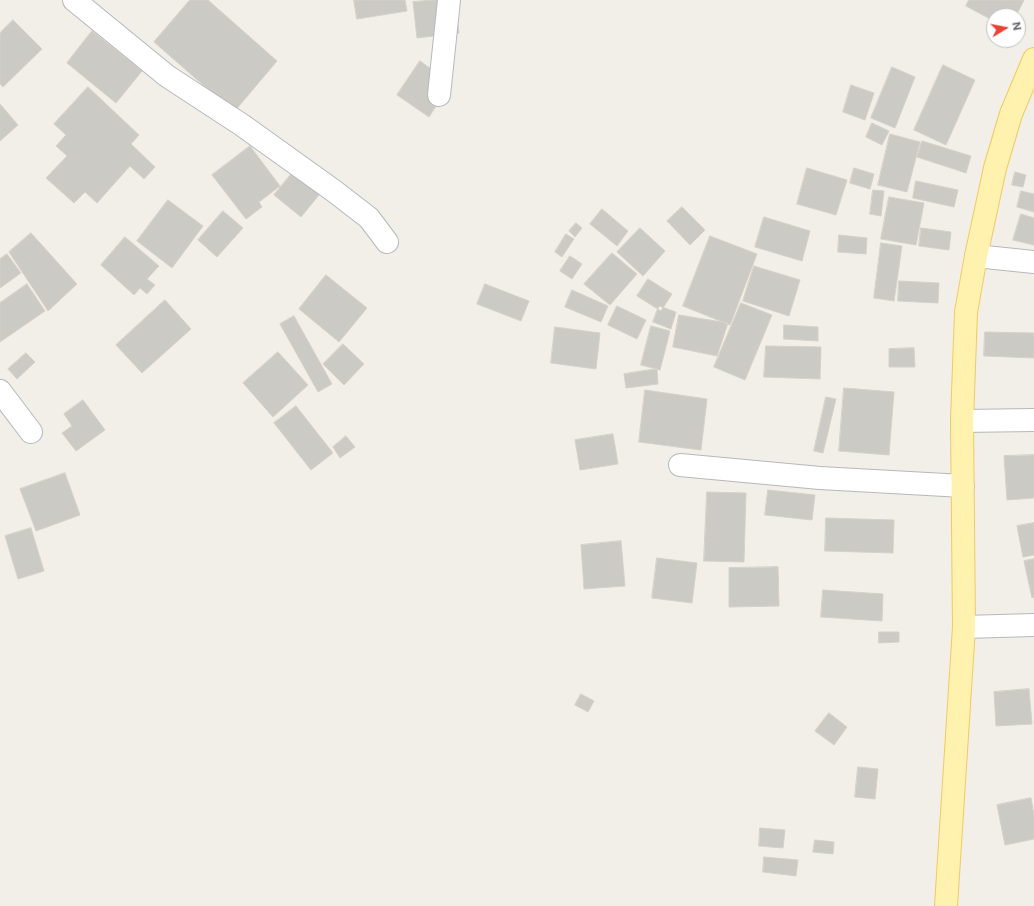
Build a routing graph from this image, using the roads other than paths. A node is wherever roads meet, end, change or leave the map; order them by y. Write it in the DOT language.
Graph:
graph roads {
  1 [pos="74,0"];
  2 [pos="449,0"];
  3 [pos="1034,59"];
  4 [pos="439,95"];
  5 [pos="387,242"];
  6 [pos="976,256"];
  7 [pos="1034,262"];
  8 [pos="0,391"];
  9 [pos="1034,420"];
  10 [pos="962,421"];
  11 [pos="31,432"];
  12 [pos="680,465"];
  13 [pos="963,486"];
  14 [pos="1034,625"];
  15 [pos="964,628"];
  16 [pos="946,906"];
  1 -- 5 [label="street"];
  2 -- 4 [label="street"];
  3 -- 6 [label="main road"];
  6 -- 7 [label="street"];
  6 -- 10 [label="main road"];
  8 -- 11 [label="street"];
  9 -- 10 [label="street"];
  10 -- 13 [label="main road"];
  12 -- 13 [label="street"];
  13 -- 15 [label="main road"];
  14 -- 15 [label="street"];
  15 -- 16 [label="main road"];
}
